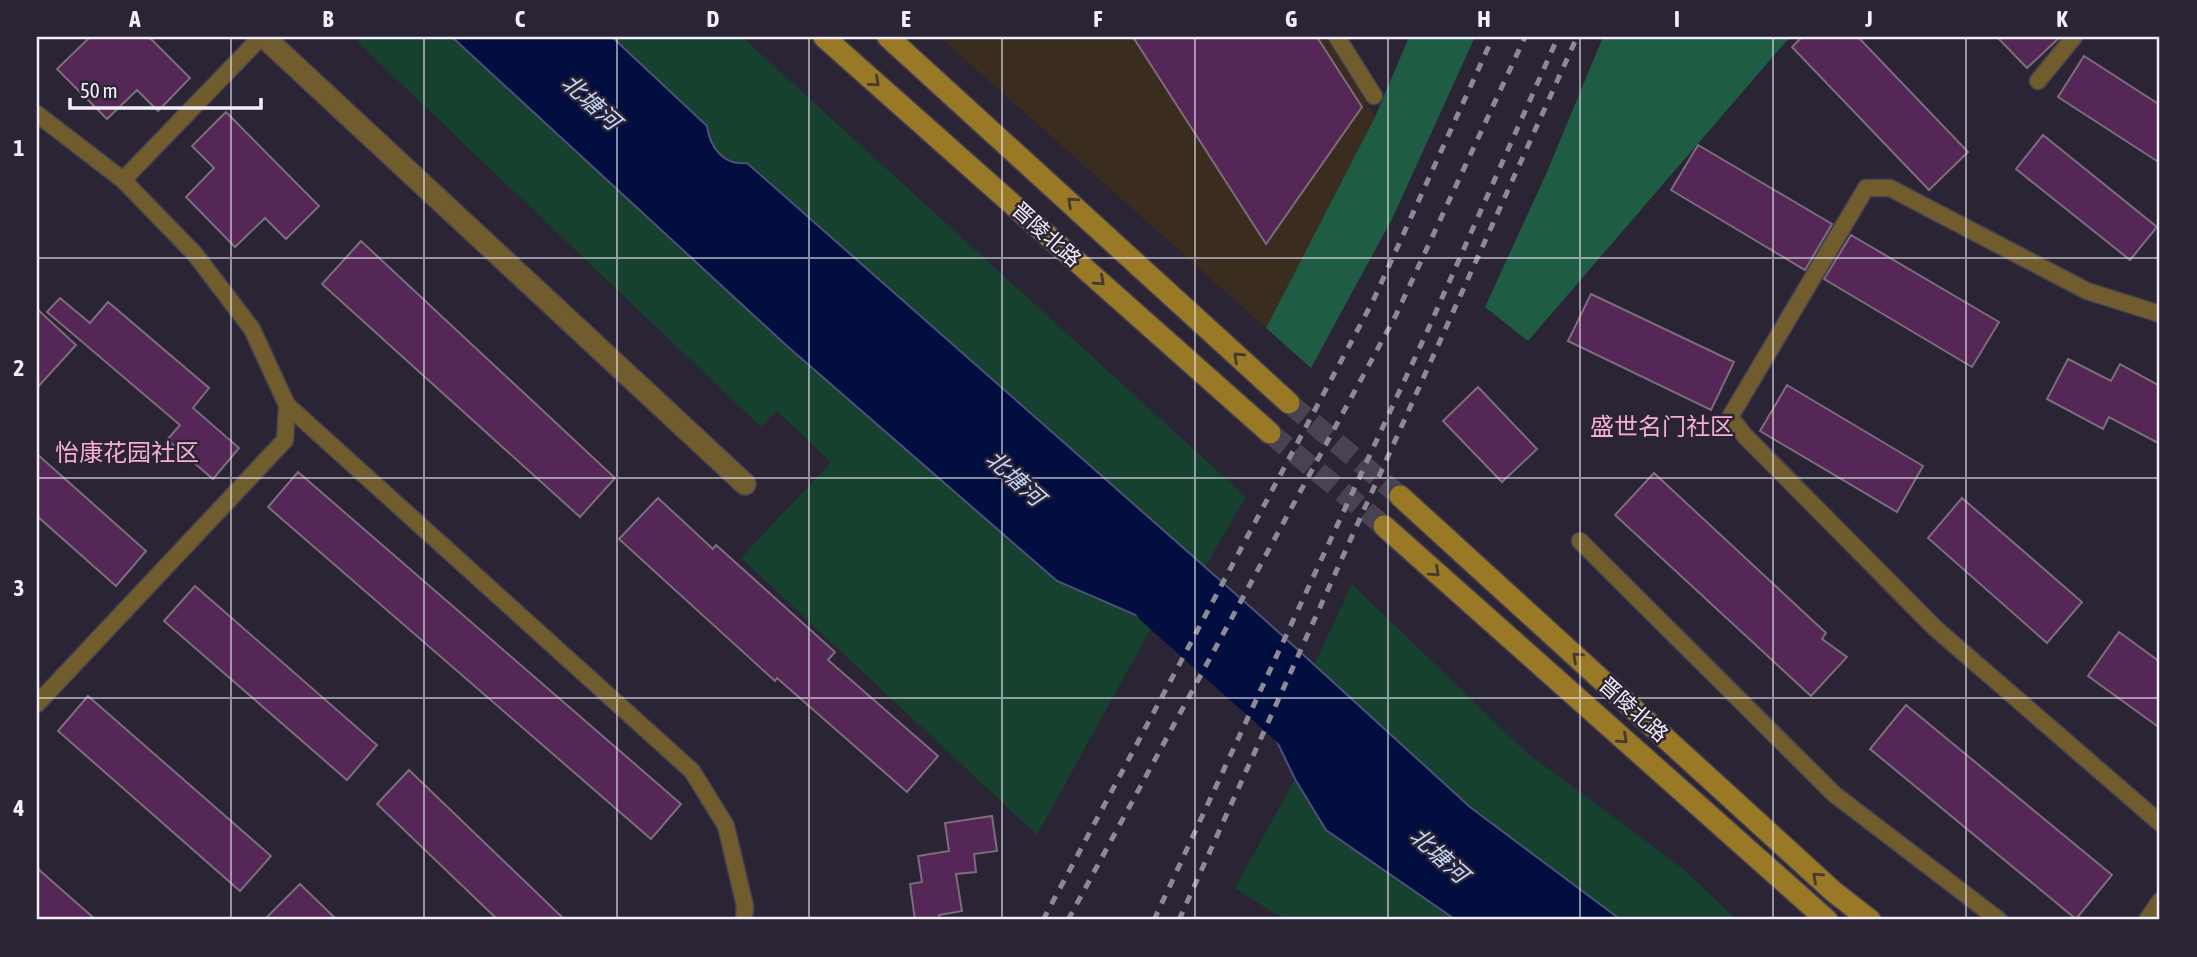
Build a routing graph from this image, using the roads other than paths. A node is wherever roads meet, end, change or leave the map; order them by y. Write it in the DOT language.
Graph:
graph roads {
  1 [pos="263,37"];
  2 [pos="824,37"];
  3 [pos="888,37"];
  4 [pos="1337,37"];
  5 [pos="2074,37"];
  6 [pos="2038,80"];
  7 [pos="1374,96"];
  8 [pos="37,114"];
  9 [pos="123,180"];
  10 [pos="2160,314"];
  11 [pos="1289,403"];
  12 [pos="287,405"];
  13 [pos="1270,433"];
  14 [pos="745,484"];
  15 [pos="1400,496"];
  16 [pos="1384,526"];
  17 [pos="1580,541"];
  18 [pos="37,704"];
  19 [pos="2160,823"];
  20 [pos="2160,901"];
  21 [pos="744,920"];
  22 [pos="1827,920"];
  23 [pos="1870,920"];
  24 [pos="1998,920"];
  25 [pos="2147,920"];
  1 -- 9 [label="lane"];
  1 -- 14 [label="street"];
  2 -- 13 [label="main road, 晋陵北路, one-way"];
  11 -- 3 [label="main road, 晋陵北路, one-way"];
  4 -- 7 [label="lane"];
  5 -- 6 [label="lane"];
  8 -- 9 [label="lane"];
  9 -- 12 [label="lane"];
  10 -- 19 [label="lane"];
  12 -- 18 [label="lane"];
  12 -- 21 [label="lane"];
  23 -- 15 [label="main road, 晋陵北路, one-way"];
  16 -- 22 [label="main road, 晋陵北路, one-way"];
  17 -- 24 [label="lane"];
  20 -- 25 [label="lane"];
}
